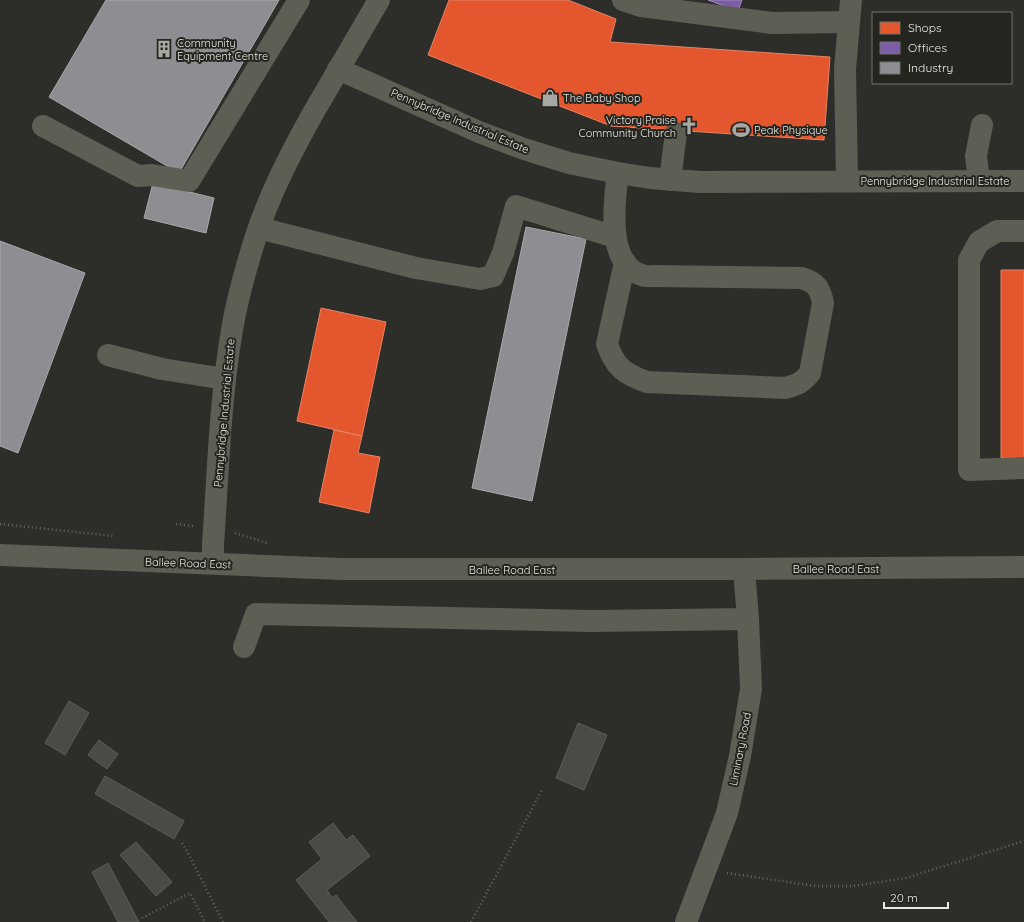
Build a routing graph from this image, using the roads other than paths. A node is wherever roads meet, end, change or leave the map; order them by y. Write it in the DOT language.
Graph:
graph roads {
  1 [pos="299,0"];
  2 [pos="378,0"];
  3 [pos="623,0"];
  4 [pos="851,0"];
  5 [pos="849,22"];
  6 [pos="338,69"];
  7 [pos="982,125"];
  8 [pos="43,126"];
  9 [pos="676,133"];
  10 [pos="618,173"];
  11 [pos="670,180"];
  12 [pos="847,181"];
  13 [pos="979,181"];
  14 [pos="1024,181"];
  15 [pos="259,228"];
  16 [pos="1024,231"];
  17 [pos="615,236"];
  18 [pos="625,262"];
  19 [pos="108,355"];
  20 [pos="225,379"];
  21 [pos="1024,468"];
  22 [pos="0,555"];
  23 [pos="213,563"];
  24 [pos="1024,567"];
  25 [pos="744,569"];
  26 [pos="748,619"];
  27 [pos="244,647"];
  28 [pos="686,922"];
  1 -- 8 [label="street"];
  2 -- 6 [label="street, Pennybridge Industrial Estate"];
  3 -- 5 [label="street"];
  4 -- 5 [label="street, Pennybridge Industrial Estate"];
  5 -- 12 [label="street, Pennybridge Industrial Estate"];
  6 -- 10 [label="street, Pennybridge Industrial Estate"];
  6 -- 15 [label="street, Pennybridge Industrial Estate"];
  7 -- 13 [label="street"];
  9 -- 11 [label="street"];
  10 -- 11 [label="street, Pennybridge Industrial Estate"];
  10 -- 17 [label="street"];
  11 -- 12 [label="street, Pennybridge Industrial Estate"];
  12 -- 13 [label="street, Pennybridge Industrial Estate"];
  13 -- 14 [label="street, Pennybridge Industrial Estate"];
  15 -- 17 [label="street"];
  15 -- 20 [label="street, Pennybridge Industrial Estate"];
  16 -- 21 [label="street"];
  17 -- 18 [label="street"];
  18 -- 18 [label="street"];
  19 -- 20 [label="street"];
  20 -- 23 [label="street, Pennybridge Industrial Estate"];
  22 -- 23 [label="street, Ballee Road East"];
  23 -- 25 [label="street, Ballee Road East"];
  24 -- 25 [label="street, Ballee Road East"];
  25 -- 26 [label="street, Liminary Road"];
  26 -- 27 [label="street"];
  26 -- 28 [label="street, Liminary Road"];
}
